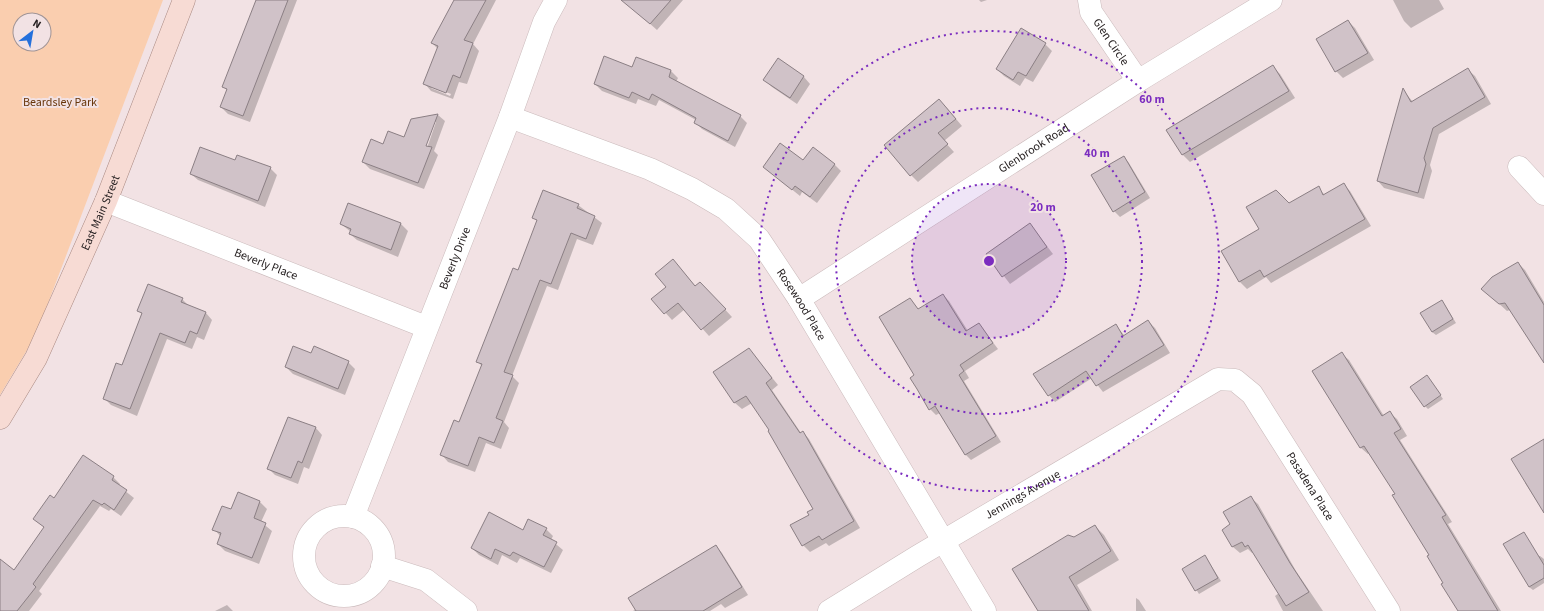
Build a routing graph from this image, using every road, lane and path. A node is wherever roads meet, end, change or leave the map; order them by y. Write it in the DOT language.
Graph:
graph roads {
  1 [pos="184,0"];
  2 [pos="556,0"];
  3 [pos="1089,0"];
  4 [pos="1271,0"];
  5 [pos="1138,81"];
  6 [pos="510,117"];
  7 [pos="1519,167"];
  8 [pos="1544,194"];
  9 [pos="106,201"];
  10 [pos="798,299"];
  11 [pos="426,328"];
  12 [pos="1218,379"];
  13 [pos="0,418"];
  14 [pos="353,517"];
  15 [pos="943,542"];
  16 [pos="382,566"];
  17 [pos="466,611"];
  18 [pos="829,611"];
  19 [pos="985,611"];
  20 [pos="1389,611"];
  1 -- 9 [label="main road, East Main Street"];
  2 -- 6 [label="street, Beverly Drive"];
  3 -- 5 [label="street, Glen Circle"];
  4 -- 5 [label="street, Glenbrook Road"];
  5 -- 10 [label="street, Glenbrook Road"];
  6 -- 10 [label="street, Rosewood Place"];
  6 -- 11 [label="street, Beverly Drive"];
  7 -- 8 [label="street"];
  9 -- 11 [label="street, Beverly Place"];
  9 -- 13 [label="main road, East Main Street"];
  10 -- 15 [label="street, Rosewood Place"];
  11 -- 14 [label="street, Beverly Drive"];
  12 -- 15 [label="street, Jennings Avenue"];
  12 -- 20 [label="street, Pasadena Place"];
  14 -- 16 [label="street"];
  14 -- 16 [label="street"];
  15 -- 18 [label="street, Jennings Avenue"];
  15 -- 19 [label="street, Rosewood Place"];
  16 -- 17 [label="street"];
}
